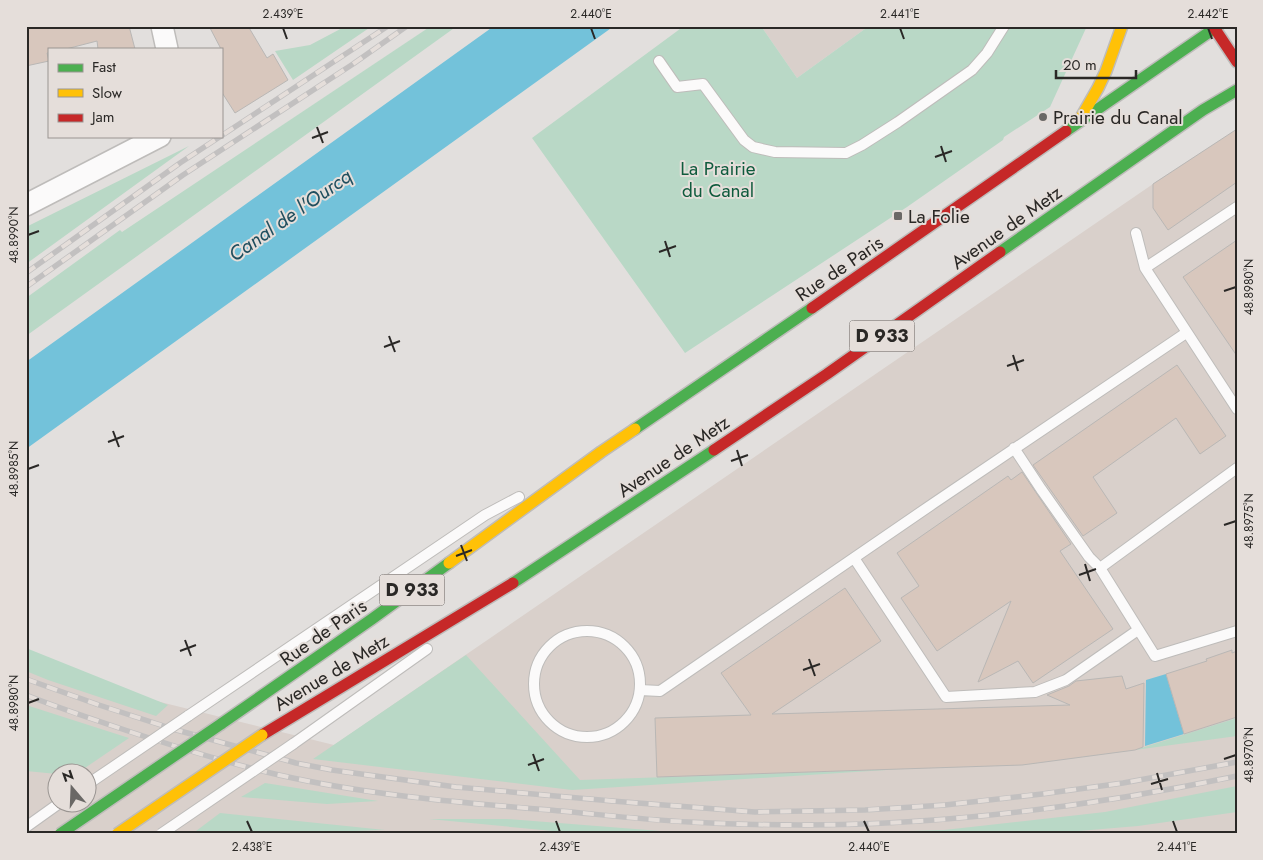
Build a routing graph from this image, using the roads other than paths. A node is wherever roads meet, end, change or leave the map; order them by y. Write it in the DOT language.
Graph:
graph roads {
  1 [pos="162,26"];
  2 [pos="1004,26"];
  3 [pos="1122,26"];
  4 [pos="1215,27"];
  5 [pos="168,48"];
  6 [pos="659,61"];
  7 [pos="1237,62"];
  8 [pos="1237,90"];
  9 [pos="1078,123"];
  10 [pos="156,138"];
  11 [pos="26,205"];
  12 [pos="1237,207"];
  13 [pos="1136,233"];
  14 [pos="1145,268"];
  15 [pos="1186,333"];
  16 [pos="1237,409"];
  17 [pos="1014,448"];
  18 [pos="601,452"];
  19 [pos="1237,468"];
  20 [pos="854,558"];
  21 [pos="1100,568"];
  22 [pos="523,577"];
  23 [pos="1138,630"];
  24 [pos="1237,631"];
  25 [pos="640,690"];
  26 [pos="98,777"];
  27 [pos="48,811"];
  28 [pos="26,826"];
  29 [pos="60,834"];
  30 [pos="117,834"];
  31 [pos="162,834"];
  1 -- 5 [label="street"];
  2 -- 6 [label="lane"];
  3 -- 9 [label="main road"];
  4 -- 7 [label="main road"];
  4 -- 9 [label="main road, Rue de Paris / D 933"];
  8 -- 22 [label="main road, Avenue de Metz / D 933"];
  9 -- 18 [label="main road, Rue de Paris / D 933"];
  10 -- 11 [label="street"];
  12 -- 14 [label="lane"];
  13 -- 14 [label="lane"];
  14 -- 15 [label="lane"];
  15 -- 16 [label="lane"];
  15 -- 17 [label="lane"];
  17 -- 20 [label="lane"];
  17 -- 21 [label="lane"];
  18 -- 26 [label="lane, Rue de Paris, bridge"];
  18 -- 29 [label="main road, Rue de Paris / D 933, bridge"];
  19 -- 21 [label="lane"];
  20 -- 23 [label="lane"];
  20 -- 25 [label="lane"];
  21 -- 23 [label="lane"];
  22 -- 30 [label="main road, Avenue de Metz / D 933, bridge"];
  22 -- 31 [label="lane, bridge"];
  23 -- 24 [label="lane"];
  25 -- 25 [label="lane"];
  27 -- 28 [label="lane"];
}
